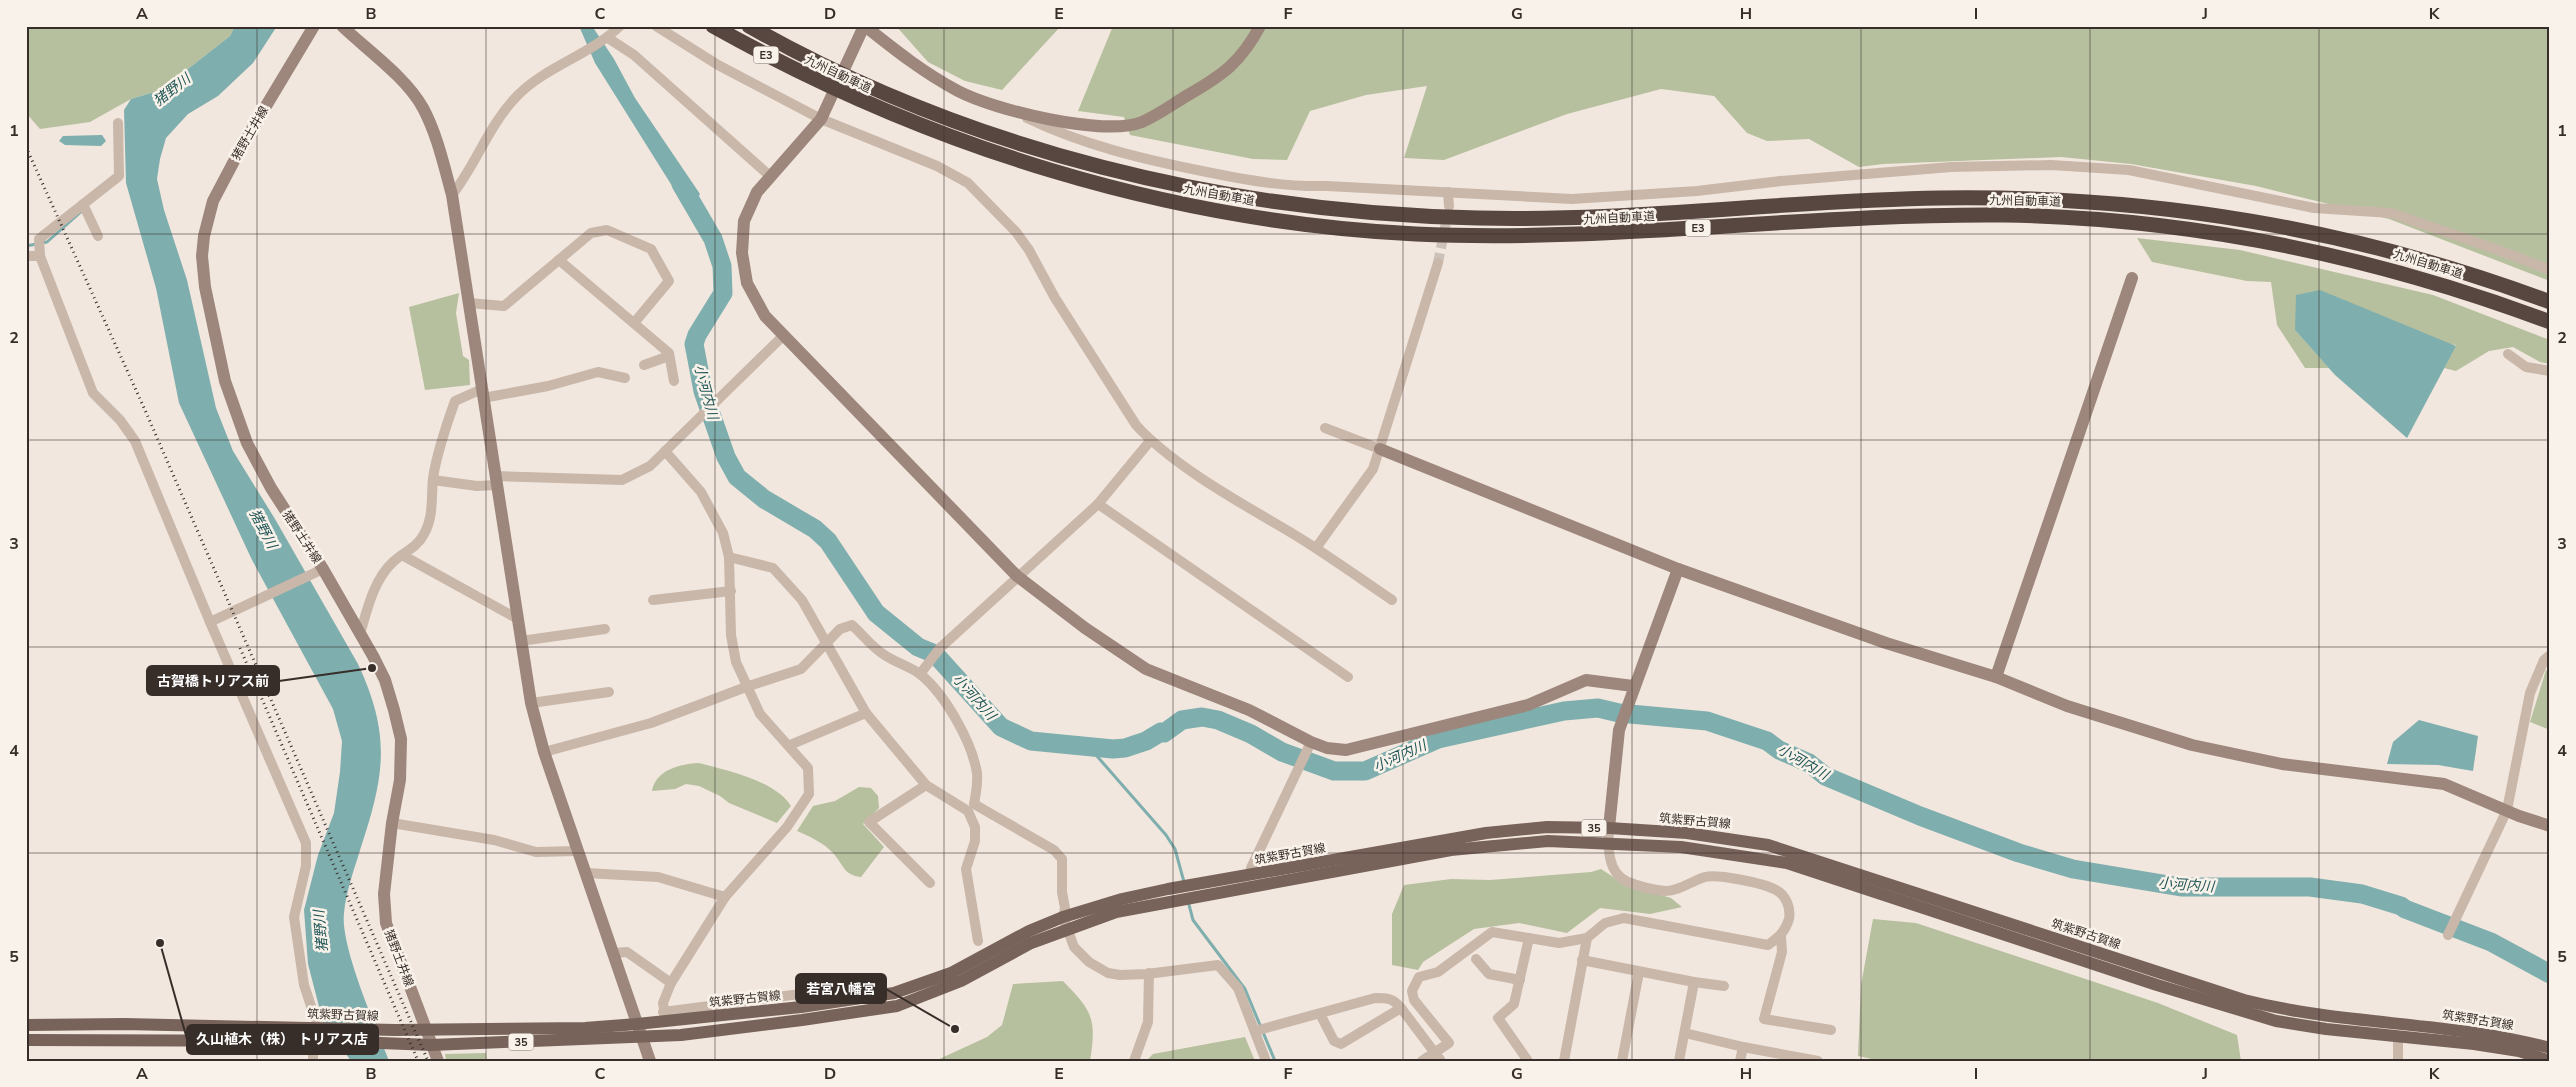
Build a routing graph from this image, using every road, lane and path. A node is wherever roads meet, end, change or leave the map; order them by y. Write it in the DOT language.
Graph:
graph roads {
  1 [pos="314,26"];
  2 [pos="342,26"];
  3 [pos="620,26"];
  4 [pos="656,26"];
  5 [pos="713,26"];
  6 [pos="749,26"];
  7 [pos="865,26"];
  8 [pos="1260,26"];
  9 [pos="608,38"];
  10 [pos="1010,110"];
  11 [pos="821,119"];
  12 [pos="118,123"];
  13 [pos="770,177"];
  14 [pos="1448,192"];
  15 [pos="452,195"];
  16 [pos="83,204"];
  17 [pos="1449,206"];
  18 [pos="98,236"];
  19 [pos="26,256"];
  20 [pos="40,256"];
  21 [pos="559,260"];
  22 [pos="1438,263"];
  23 [pos="2550,270"];
  24 [pos="2132,278"];
  25 [pos="2550,302"];
  26 [pos="468,303"];
  27 [pos="2550,322"];
  28 [pos="634,323"];
  29 [pos="784,336"];
  30 [pos="2508,354"];
  31 [pos="670,356"];
  32 [pos="644,365"];
  33 [pos="2550,371"];
  34 [pos="625,378"];
  35 [pos="674,381"];
  36 [pos="482,394"];
  37 [pos="1325,428"];
  38 [pos="1150,441"];
  39 [pos="1380,449"];
  40 [pos="665,451"];
  41 [pos="433,480"];
  42 [pos="497,481"];
  43 [pos="1098,504"];
  44 [pos="1316,548"];
  45 [pos="402,555"];
  46 [pos="729,557"];
  47 [pos="323,569"];
  48 [pos="1678,569"];
  49 [pos="1016,576"];
  50 [pos="731,591"];
  51 [pos="653,600"];
  52 [pos="1392,600"];
  53 [pos="518,619"];
  54 [pos="210,622"];
  55 [pos="605,630"];
  56 [pos="360,634"];
  57 [pos="521,641"];
  58 [pos="828,643"];
  59 [pos="2550,655"];
  60 [pos="922,672"];
  61 [pos="1348,676"];
  62 [pos="1996,676"];
  63 [pos="746,687"];
  64 [pos="1632,690"];
  65 [pos="610,692"];
  66 [pos="531,703"];
  67 [pos="866,713"];
  68 [pos="790,745"];
  69 [pos="1309,746"];
  70 [pos="544,752"];
  71 [pos="926,785"];
  72 [pos="971,807"];
  73 [pos="2507,810"];
  74 [pos="392,823"];
  75 [pos="2550,826"];
  76 [pos="1609,828"];
  77 [pos="1608,842"];
  78 [pos="578,851"];
  79 [pos="586,873"];
  80 [pos="1252,875"];
  81 [pos="930,883"];
  82 [pos="725,897"];
  83 [pos="1064,923"];
  84 [pos="2448,934"];
  85 [pos="1781,936"];
  86 [pos="1528,938"];
  87 [pos="1588,938"];
  88 [pos="978,941"];
  89 [pos="613,954"];
  90 [pos="1476,959"];
  91 [pos="1582,960"];
  92 [pos="1638,972"];
  93 [pos="1149,974"];
  94 [pos="1520,980"];
  95 [pos="1694,982"];
  96 [pos="671,983"];
  97 [pos="1724,986"];
  98 [pos="1401,1008"];
  99 [pos="1320,1014"];
  100 [pos="665,1016"];
  101 [pos="637,1024"];
  102 [pos="26,1025"];
  103 [pos="426,1030"];
  104 [pos="1831,1030"];
  105 [pos="1255,1031"];
  106 [pos="326,1032"];
  107 [pos="1685,1033"];
  108 [pos="2398,1036"];
  109 [pos="642,1037"];
  110 [pos="26,1040"];
  111 [pos="313,1041"];
  112 [pos="431,1045"];
  113 [pos="1743,1048"];
  114 [pos="2550,1048"];
  115 [pos="1438,1057"];
  116 [pos="1800,1059"];
  117 [pos="313,1061"];
  118 [pos="438,1061"];
  119 [pos="650,1061"];
  120 [pos="1134,1061"];
  121 [pos="1266,1061"];
  122 [pos="1422,1061"];
  123 [pos="1528,1061"];
  124 [pos="1564,1061"];
  125 [pos="1622,1061"];
  126 [pos="1680,1061"];
  127 [pos="1740,1061"];
  128 [pos="1818,1061"];
  129 [pos="2398,1061"];
  130 [pos="2550,1061"];
  1 -- 47 [label="street, 猪野土井線"];
  2 -- 15 [label="street"];
  3 -- 9 [label="street"];
  4 -- 11 [label="street"];
  5 -- 27 [label="highway, 九州自動車道 / E3"];
  6 -- 25 [label="highway, 九州自動車道 / E3"];
  7 -- 10 [label="street"];
  7 -- 11 [label="street"];
  8 -- 10 [label="street"];
  9 -- 13 [label="street"];
  9 -- 15 [label="street"];
  10 -- 14 [label="street"];
  11 -- 13 [label="street"];
  11 -- 38 [label="street"];
  12 -- 16 [label="street"];
  13 -- 29 [label="street"];
  14 -- 17 [label="street"];
  14 -- 23 [label="street"];
  15 -- 26 [label="street"];
  16 -- 18 [label="street"];
  16 -- 20 [label="street"];
  19 -- 20 [label="street"];
  20 -- 54 [label="street"];
  21 -- 26 [label="street"];
  21 -- 28 [label="street"];
  21 -- 28 [label="street"];
  22 -- 39 [label="street"];
  24 -- 62 [label="street"];
  26 -- 36 [label="street"];
  28 -- 31 [label="street"];
  29 -- 40 [label="street"];
  29 -- 49 [label="street"];
  30 -- 33 [label="street"];
  31 -- 32 [label="street"];
  31 -- 35 [label="street"];
  34 -- 36 [label="street"];
  36 -- 41 [label="street"];
  36 -- 42 [label="street"];
  37 -- 39 [label="street"];
  38 -- 43 [label="street"];
  38 -- 44 [label="street"];
  39 -- 44 [label="street"];
  39 -- 48 [label="street"];
  40 -- 42 [label="street"];
  40 -- 46 [label="street"];
  41 -- 42 [label="street"];
  41 -- 45 [label="street"];
  42 -- 53 [label="street"];
  43 -- 49 [label="street"];
  43 -- 61 [label="street"];
  44 -- 52 [label="street"];
  45 -- 53 [label="street"];
  45 -- 56 [label="street"];
  46 -- 50 [label="street"];
  46 -- 58 [label="street"];
  47 -- 54 [label="street"];
  47 -- 56 [label="street, 猪野土井線"];
  48 -- 62 [label="street"];
  48 -- 64 [label="street"];
  49 -- 60 [label="street"];
  49 -- 69 [label="street"];
  50 -- 51 [label="street"];
  50 -- 63 [label="street"];
  53 -- 57 [label="street"];
  54 -- 106 [label="street"];
  55 -- 57 [label="street"];
  56 -- 74 [label="street, 猪野土井線"];
  57 -- 66 [label="street"];
  58 -- 60 [label="street"];
  58 -- 63 [label="street"];
  58 -- 67 [label="street"];
  59 -- 73 [label="street"];
  60 -- 72 [label="street"];
  62 -- 73 [label="street"];
  63 -- 68 [label="street"];
  63 -- 70 [label="street"];
  64 -- 69 [label="street"];
  64 -- 76 [label="street"];
  65 -- 66 [label="street"];
  66 -- 70 [label="street"];
  67 -- 68 [label="street"];
  67 -- 71 [label="street"];
  68 -- 82 [label="street"];
  69 -- 80 [label="street"];
  70 -- 78 [label="street"];
  71 -- 72 [label="street"];
  71 -- 81 [label="street"];
  72 -- 83 [label="street"];
  72 -- 88 [label="street"];
  73 -- 75 [label="street"];
  73 -- 84 [label="street"];
  74 -- 78 [label="street"];
  74 -- 103 [label="street, 猪野土井線"];
  76 -- 77 [label="street"];
  76 -- 80 [label="main road, 筑紫野古賀線 / 35"];
  76 -- 114 [label="main road, 筑紫野古賀線 / 35"];
  77 -- 83 [label="main road, 筑紫野古賀線 / 35"];
  77 -- 85 [label="street"];
  77 -- 108 [label="main road, 筑紫野古賀線 / 35"];
  78 -- 79 [label="street"];
  79 -- 82 [label="street"];
  79 -- 89 [label="street"];
  80 -- 83 [label="main road, 筑紫野古賀線 / 35"];
  82 -- 96 [label="street"];
  83 -- 93 [label="street"];
  83 -- 100 [label="main road, 筑紫野古賀線 / 35"];
  83 -- 109 [label="main road, 筑紫野古賀線 / 35"];
  85 -- 87 [label="street"];
  85 -- 104 [label="street"];
  86 -- 87 [label="street"];
  86 -- 94 [label="street"];
  86 -- 115 [label="street"];
  87 -- 91 [label="street"];
  89 -- 96 [label="street"];
  89 -- 101 [label="street"];
  90 -- 94 [label="street"];
  91 -- 92 [label="street"];
  91 -- 124 [label="street"];
  92 -- 95 [label="street"];
  92 -- 125 [label="street"];
  93 -- 105 [label="street"];
  93 -- 120 [label="street"];
  94 -- 123 [label="street"];
  95 -- 97 [label="street"];
  95 -- 107 [label="street"];
  96 -- 100 [label="street"];
  98 -- 99 [label="street"];
  98 -- 99 [label="street"];
  98 -- 115 [label="street"];
  99 -- 105 [label="street"];
  100 -- 101 [label="main road, 筑紫野古賀線 / 35"];
  101 -- 103 [label="main road, 筑紫野古賀線 / 35"];
  101 -- 109 [label="street"];
  102 -- 106 [label="main road, 筑紫野古賀線 / 35"];
  103 -- 106 [label="main road, 筑紫野古賀線 / 35"];
  103 -- 112 [label="street, 猪野土井線"];
  105 -- 121 [label="street"];
  106 -- 111 [label="main road, 筑紫野古賀線 / 35"];
  106 -- 112 [label="main road, 筑紫野古賀線 / 35"];
  107 -- 113 [label="street"];
  107 -- 126 [label="street"];
  108 -- 129 [label="street"];
  108 -- 130 [label="main road, 筑紫野古賀線 / 35"];
  109 -- 112 [label="main road, 筑紫野古賀線 / 35"];
  109 -- 119 [label="street"];
  110 -- 111 [label="main road, 筑紫野古賀線 / 35"];
  111 -- 117 [label="street"];
  112 -- 118 [label="street, 猪野土井線"];
  113 -- 116 [label="street"];
  113 -- 127 [label="street"];
  115 -- 122 [label="street"];
  116 -- 128 [label="street"];
}
